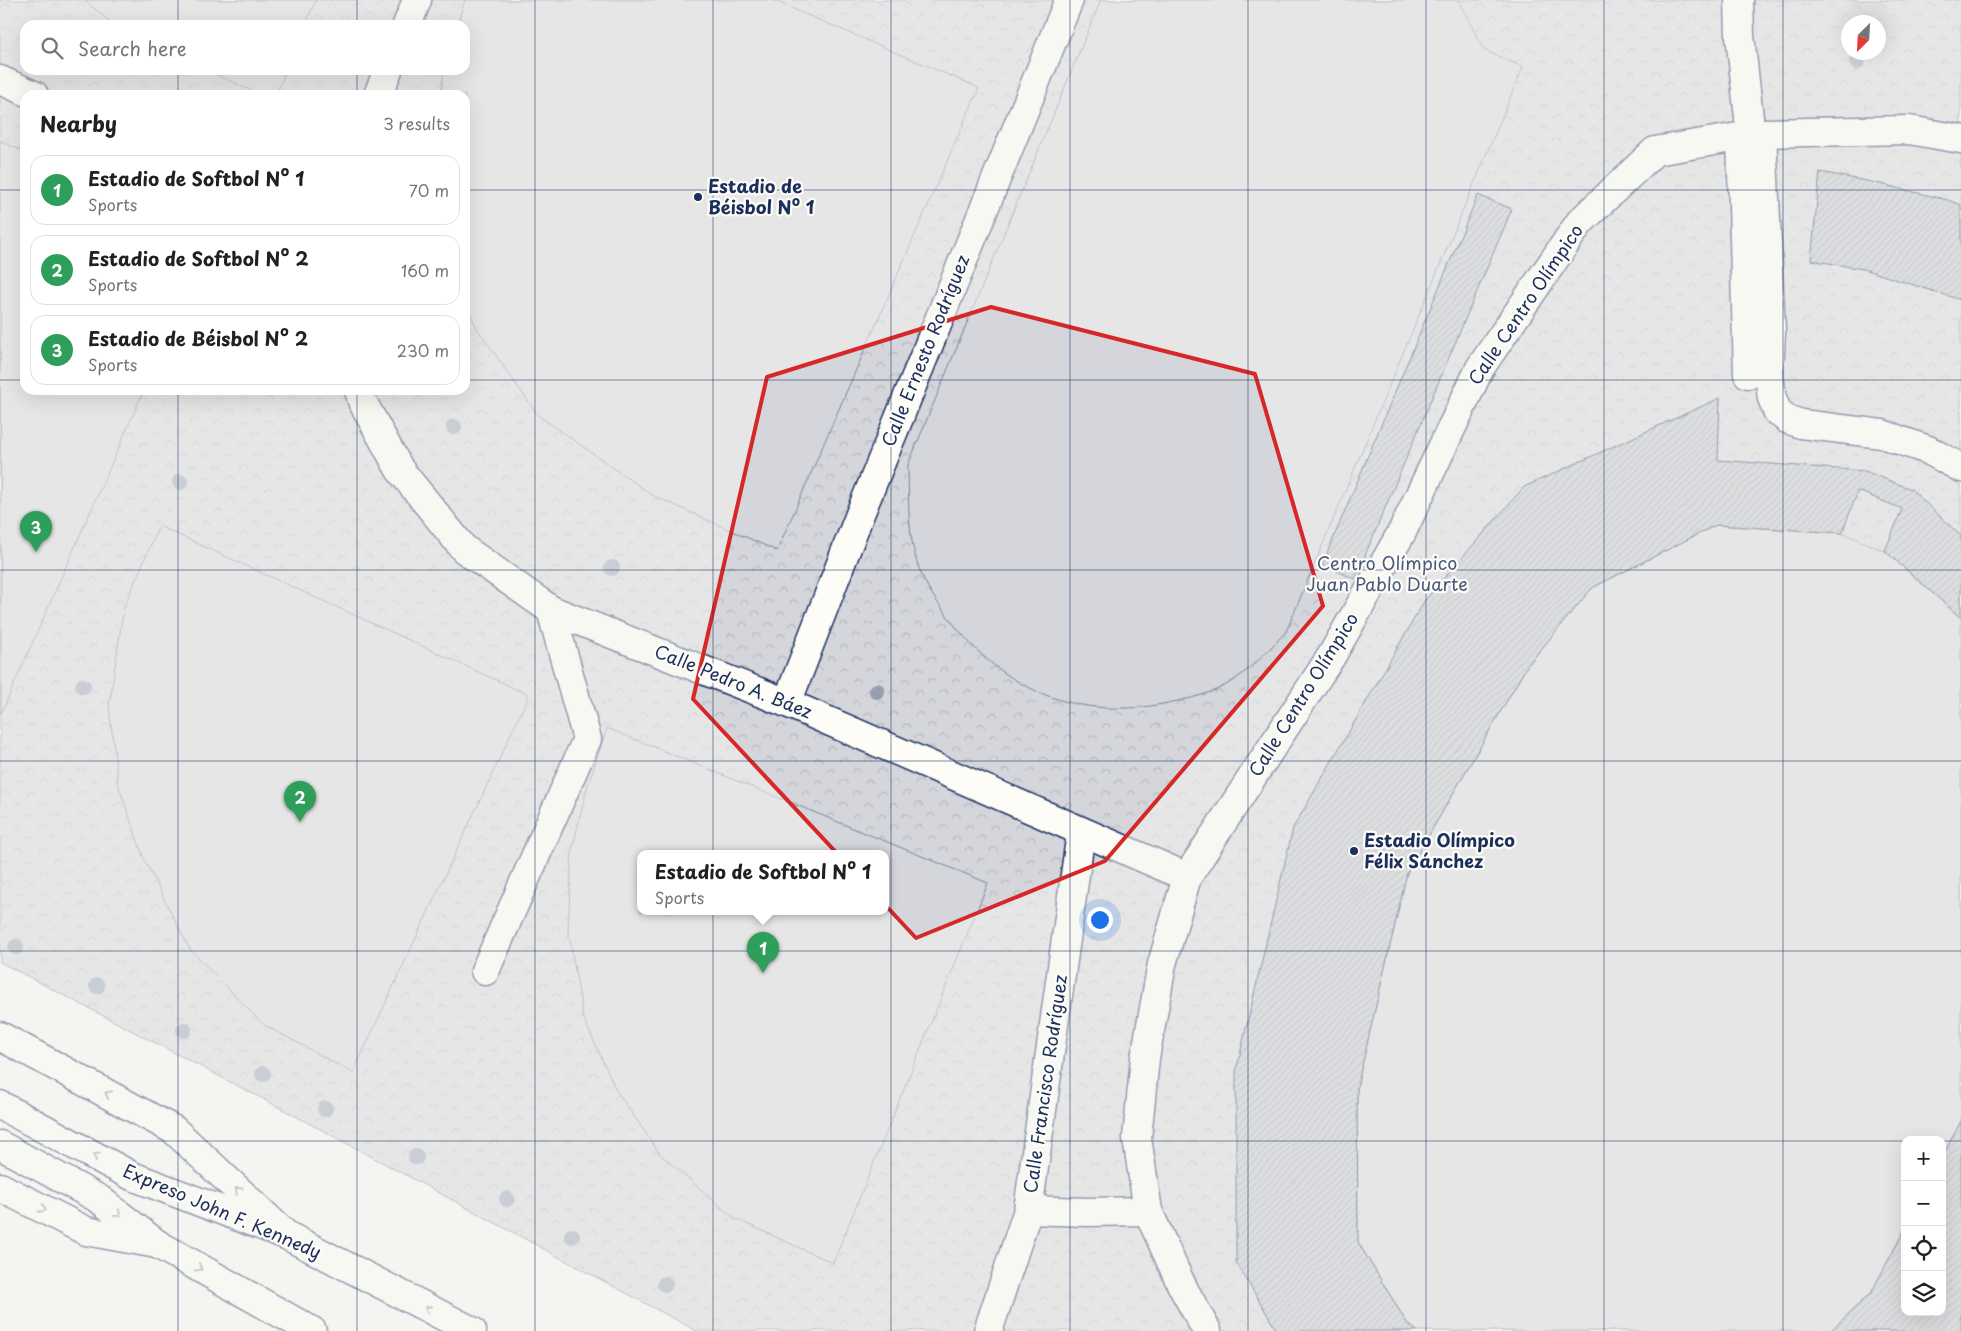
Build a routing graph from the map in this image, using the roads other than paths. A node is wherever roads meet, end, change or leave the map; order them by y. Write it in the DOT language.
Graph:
graph roads {
  1 [pos="417,0"];
  2 [pos="1069,0"];
  3 [pos="1738,0"];
  4 [pos="409,20"];
  5 [pos="386,75"];
  6 [pos="0,80"];
  7 [pos="23,90"];
  8 [pos="380,90"];
  9 [pos="1751,136"];
  10 [pos="1961,139"];
  11 [pos="1748,374"];
  12 [pos="360,395"];
  13 [pos="1961,468"];
  14 [pos="551,610"];
  15 [pos="787,703"];
  16 [pos="1081,832"];
  17 [pos="1187,877"];
  18 [pos="485,971"];
  19 [pos="0,1036"];
  20 [pos="0,1105"];
  21 [pos="0,1145"];
  22 [pos="0,1187"];
  23 [pos="1028,1210"];
  24 [pos="1148,1210"];
  25 [pos="286,1235"];
  26 [pos="157,1244"];
  27 [pos="312,1331"];
  28 [pos="472,1331"];
  29 [pos="988,1331"];
  30 [pos="1207,1331"];
  1 -- 4 [label="main road"];
  2 -- 15 [label="main road, Calle Ernesto Rodríguez"];
  3 -- 9 [label="main road"];
  5 -- 8 [label="main road"];
  6 -- 7 [label="main road"];
  9 -- 10 [label="main road, Calle Centro Olímpico"];
  9 -- 11 [label="main road"];
  9 -- 13 [label="main road"];
  9 -- 17 [label="main road, Calle Centro Olímpico"];
  12 -- 14 [label="main road, Calle Pedro A. Báez"];
  14 -- 15 [label="main road, Calle Pedro A. Báez"];
  14 -- 18 [label="main road"];
  15 -- 16 [label="main road, Calle Pedro A. Báez"];
  16 -- 17 [label="main road, Calle Pedro A. Báez"];
  16 -- 23 [label="main road, Calle Francisco Rodríguez"];
  17 -- 24 [label="main road, Calle Centro Olímpico"];
  25 -- 19 [label="main road, one-way"];
  25 -- 20 [label="main road, Expreso John F. Kennedy, one-way"];
  21 -- 26 [label="main road, one-way"];
  22 -- 26 [label="main road, one-way"];
  23 -- 24 [label="main road"];
  23 -- 29 [label="main road, Calle Francisco Rodríguez"];
  24 -- 30 [label="main road, Calle Centro Olímpico"];
  28 -- 25 [label="main road, Expreso John F. Kennedy, one-way"];
  26 -- 27 [label="main road, one-way"];
}
